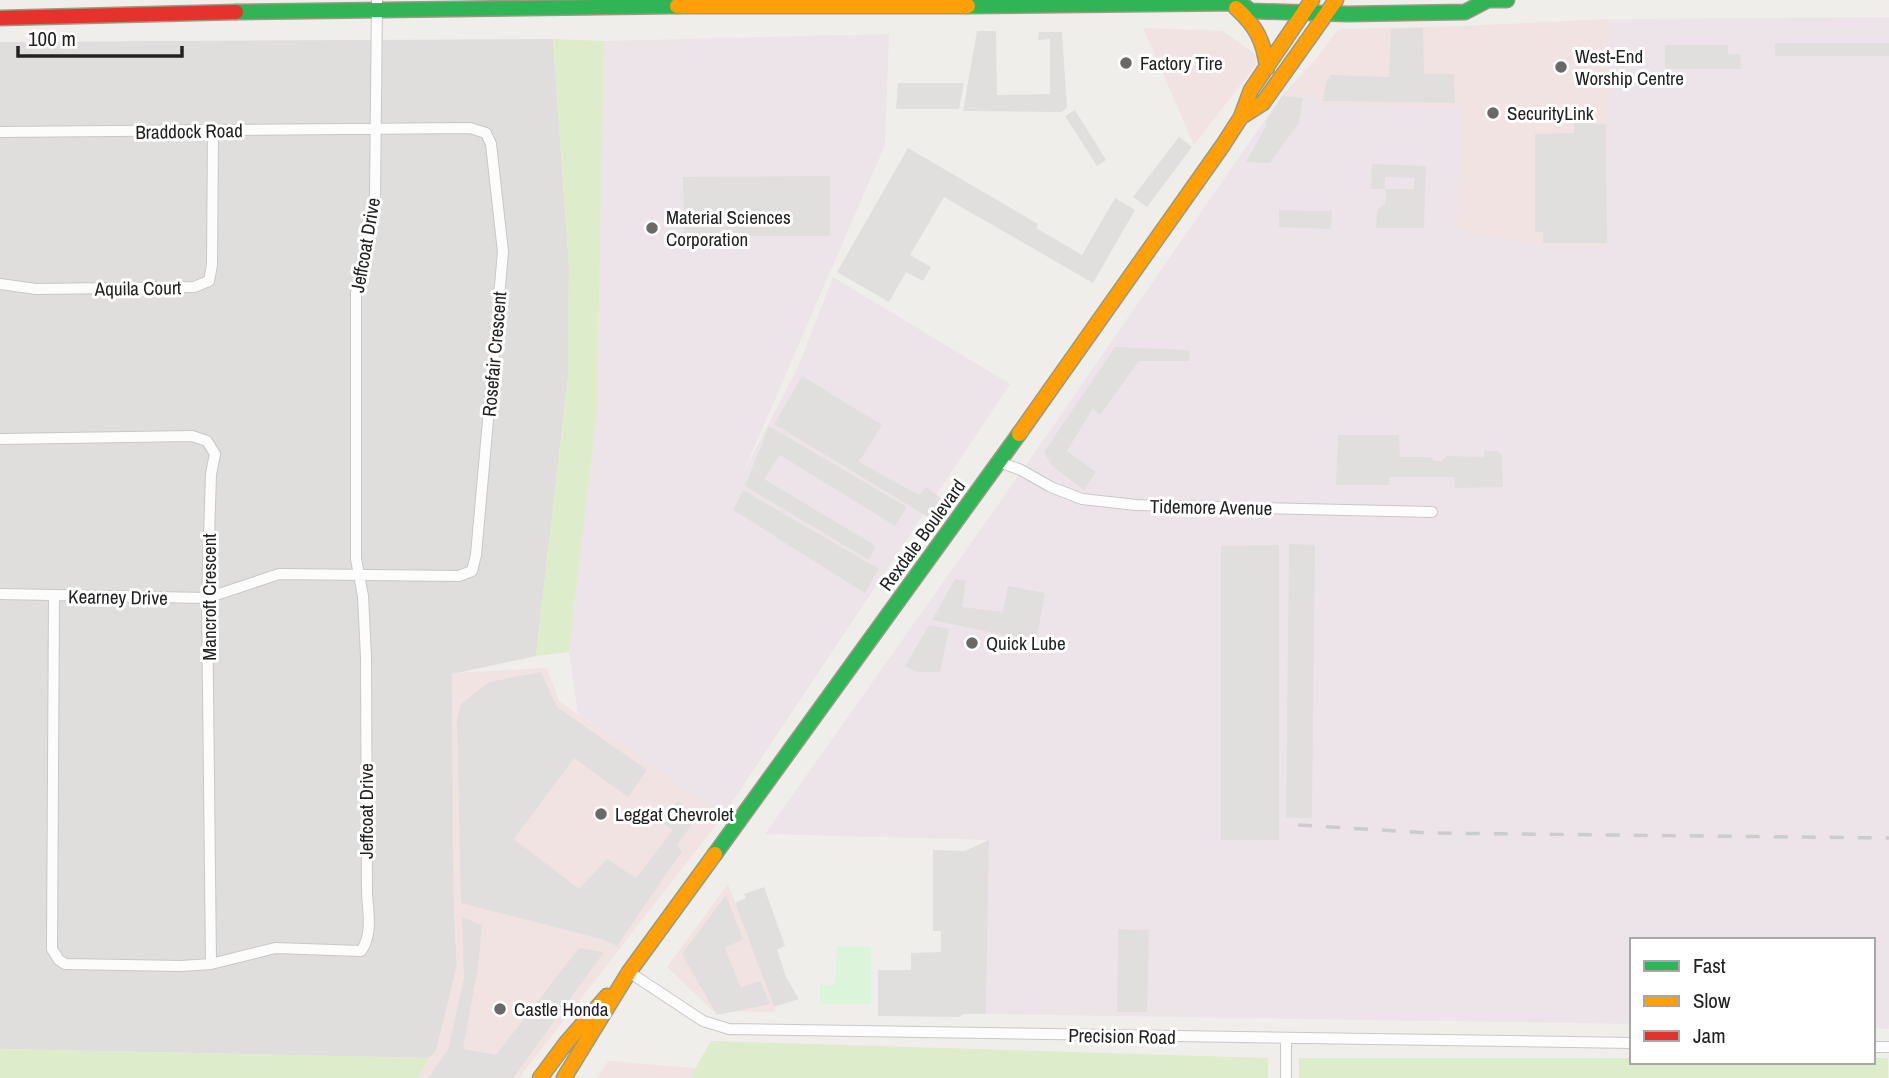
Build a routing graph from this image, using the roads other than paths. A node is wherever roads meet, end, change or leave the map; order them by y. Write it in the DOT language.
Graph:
graph roads {
  1 [pos="1312,0"];
  2 [pos="1336,0"];
  3 [pos="1485,0"];
  4 [pos="1507,0"];
  5 [pos="783,2"];
  6 [pos="1237,2"];
  7 [pos="377,5"];
  8 [pos="1304,13"];
  9 [pos="1327,13"];
  10 [pos="0,18"];
  11 [pos="1267,68"];
  12 [pos="1241,117"];
  13 [pos="377,129"];
  14 [pos="213,130"];
  15 [pos="0,132"];
  16 [pos="0,284"];
  17 [pos="0,439"];
  18 [pos="999,462"];
  19 [pos="1432,512"];
  20 [pos="359,574"];
  21 [pos="0,594"];
  22 [pos="54,597"];
  23 [pos="207,598"];
  24 [pos="211,964"];
  25 [pos="629,972"];
  26 [pos="1286,1038"];
  27 [pos="1630,1043"];
  28 [pos="540,1078"];
  29 [pos="564,1078"];
  30 [pos="1286,1078"];
  1 -- 8 [label="main road, Rexdale Boulevard"];
  2 -- 9 [label="main road, Rexdale Boulevard"];
  3 -- 4 [label="main road"];
  3 -- 9 [label="main road"];
  5 -- 6 [label="main road"];
  5 -- 7 [label="main road"];
  6 -- 8 [label="main road"];
  6 -- 11 [label="main road"];
  7 -- 10 [label="main road"];
  7 -- 13 [label="street, Jeffcoat Drive"];
  8 -- 9 [label="main road"];
  8 -- 11 [label="main road, Rexdale Boulevard"];
  9 -- 12 [label="main road, Rexdale Boulevard"];
  11 -- 12 [label="main road, Rexdale Boulevard"];
  12 -- 18 [label="main road, Rexdale Boulevard"];
  13 -- 14 [label="street, Braddock Road"];
  13 -- 20 [label="street, Jeffcoat Drive"];
  13 -- 20 [label="street, Rosefair Crescent"];
  14 -- 15 [label="street, Braddock Road"];
  14 -- 16 [label="street, Aquila Court"];
  17 -- 23 [label="street, Mancroft Crescent"];
  18 -- 19 [label="street, Tidemore Avenue"];
  18 -- 25 [label="main road, Rexdale Boulevard"];
  20 -- 23 [label="street, Kearney Drive"];
  20 -- 24 [label="street, Jeffcoat Drive"];
  21 -- 22 [label="street, Kearney Drive"];
  22 -- 23 [label="street, Kearney Drive"];
  22 -- 24 [label="street, Jeffcoat Drive"];
  23 -- 24 [label="street, Mancroft Crescent"];
  25 -- 26 [label="street, Precision Road"];
  25 -- 28 [label="main road, Rexdale Boulevard"];
  25 -- 29 [label="main road, Rexdale Boulevard"];
  26 -- 27 [label="street, Precision Road"];
  26 -- 30 [label="street"];
}
